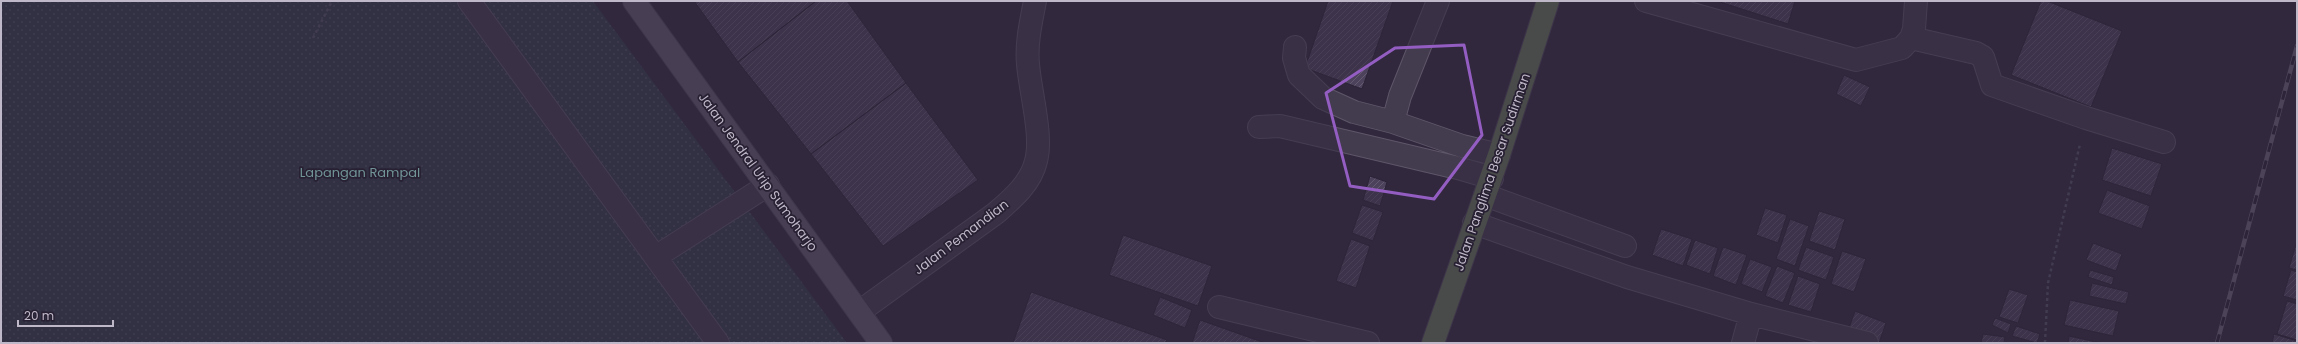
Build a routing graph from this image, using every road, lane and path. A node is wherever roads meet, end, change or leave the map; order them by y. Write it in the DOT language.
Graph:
graph roads {
  1 [pos="332,1"];
  2 [pos="469,1"];
  3 [pos="634,1"];
  4 [pos="1036,1"];
  5 [pos="1438,1"];
  6 [pos="1548,1"];
  7 [pos="1646,1"];
  8 [pos="1916,1"];
  9 [pos="313,38"];
  10 [pos="1911,38"];
  11 [pos="1295,47"];
  12 [pos="2086,118"];
  13 [pos="1393,122"];
  14 [pos="1259,126"];
  15 [pos="2164,142"];
  16 [pos="1499,155"];
  17 [pos="768,185"];
  18 [pos="1488,186"];
  19 [pos="1474,223"];
  20 [pos="1625,246"];
  21 [pos="657,256"];
  22 [pos="1219,307"];
  23 [pos="859,312"];
  24 [pos="1751,314"];
  25 [pos="718,343"];
  26 [pos="881,343"];
  27 [pos="1368,343"];
  28 [pos="1433,343"];
  29 [pos="1743,343"];
  30 [pos="1867,343"];
  31 [pos="2045,343"];
  1 -- 9 [label="path"];
  2 -- 21 [label="street"];
  3 -- 17 [label="main road, Jalan Jendral Urip Sumoharjo"];
  4 -- 23 [label="street, Jalan Pemandian"];
  5 -- 13 [label="street"];
  6 -- 16 [label="highway, Jalan Panglima Besar Sudirman"];
  7 -- 10 [label="street"];
  8 -- 10 [label="street"];
  10 -- 12 [label="street"];
  11 -- 13 [label="street"];
  12 -- 15 [label="street"];
  12 -- 31 [label="path"];
  13 -- 16 [label="street"];
  14 -- 18 [label="street"];
  16 -- 18 [label="highway, Jalan Panglima Besar Sudirman"];
  17 -- 21 [label="street"];
  17 -- 23 [label="main road, Jalan Jendral Urip Sumoharjo"];
  18 -- 19 [label="highway, Jalan Panglima Besar Sudirman"];
  18 -- 20 [label="street"];
  19 -- 24 [label="street"];
  19 -- 28 [label="highway, Jalan Panglima Besar Sudirman"];
  21 -- 25 [label="street"];
  22 -- 27 [label="street"];
  23 -- 26 [label="main road, Jalan Jendral Urip Sumoharjo"];
  24 -- 29 [label="street"];
  24 -- 30 [label="street"];
}
